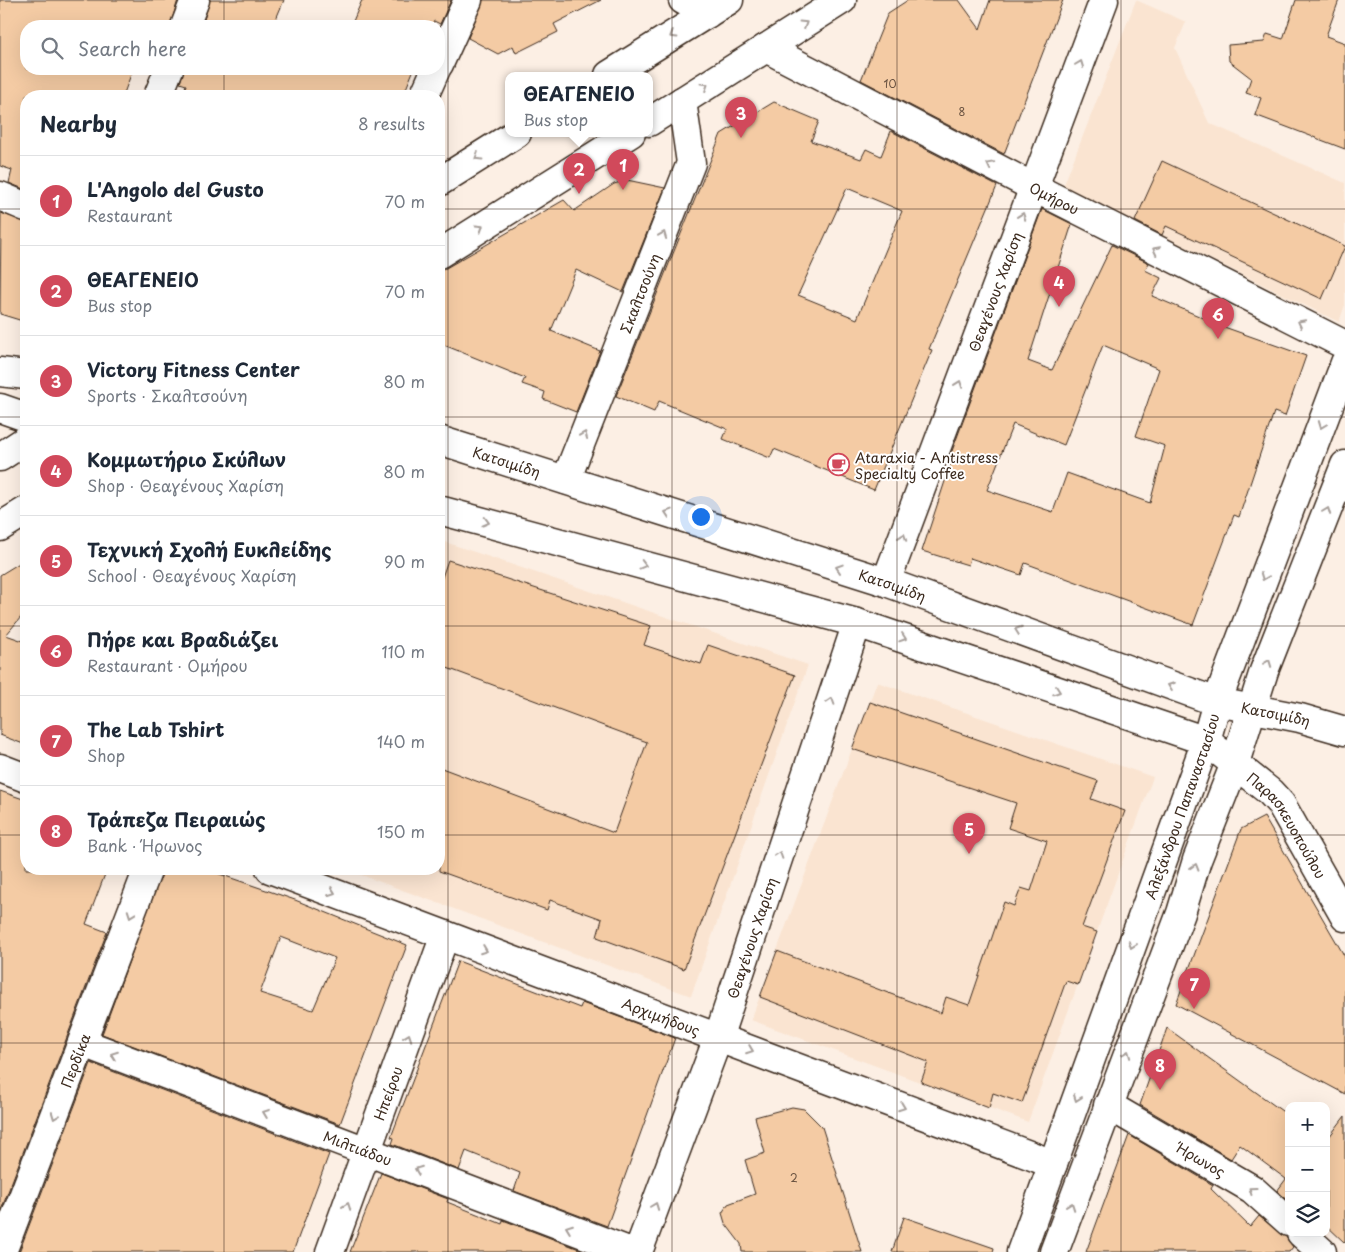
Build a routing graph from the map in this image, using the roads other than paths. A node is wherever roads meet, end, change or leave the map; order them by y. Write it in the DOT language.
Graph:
graph roads {
  1 [pos="195,0"];
  2 [pos="468,0"];
  3 [pos="683,0"];
  4 [pos="842,0"];
  5 [pos="1104,0"];
  6 [pos="718,7"];
  7 [pos="187,20"];
  8 [pos="766,48"];
  9 [pos="445,51"];
  10 [pos="614,72"];
  11 [pos="167,75"];
  12 [pos="433,75"];
  13 [pos="160,90"];
  14 [pos="427,90"];
  15 [pos="682,100"];
  16 [pos="653,119"];
  17 [pos="512,137"];
  18 [pos="625,137"];
  19 [pos="445,178"];
  20 [pos="1033,187"];
  21 [pos="0,196"];
  22 [pos="20,204"];
  23 [pos="445,250"];
  24 [pos="1345,345"];
  25 [pos="1345,363"];
  26 [pos="0,372"];
  27 [pos="20,374"];
  28 [pos="0,408"];
  29 [pos="20,415"];
  30 [pos="445,442"];
  31 [pos="20,444"];
  32 [pos="0,457"];
  33 [pos="1345,465"];
  34 [pos="566,480"];
  35 [pos="445,512"];
  36 [pos="20,515"];
  37 [pos="0,527"];
  38 [pos="886,582"];
  39 [pos="857,623"];
  40 [pos="1217,702"];
  41 [pos="1254,709"];
  42 [pos="1345,731"];
  43 [pos="1206,741"];
  44 [pos="1234,766"];
  45 [pos="0,768"];
  46 [pos="20,776"];
  47 [pos="146,875"];
  48 [pos="286,875"];
  49 [pos="1345,917"];
  50 [pos="445,935"];
  51 [pos="718,1038"];
  52 [pos="84,1043"];
  53 [pos="1108,1105"];
  54 [pos="367,1151"];
  55 [pos="1053,1164"];
  56 [pos="1285,1218"];
  57 [pos="1305,1237"];
  58 [pos="2,1252"];
  59 [pos="330,1252"];
  60 [pos="631,1252"];
  61 [pos="638,1252"];
  62 [pos="1021,1252"];
  63 [pos="1054,1252"];
  64 [pos="1322,1252"];
  1 -- 7 [label="street"];
  2 -- 9 [label="street"];
  3 -- 6 [label="street"];
  8 -- 4 [label="street, one-way"];
  20 -- 5 [label="street, Θεαγένους Χαρίση, one-way"];
  6 -- 10 [label="street, one-way"];
  15 -- 8 [label="street, one-way"];
  20 -- 8 [label="street, Ομήρου, one-way"];
  11 -- 13 [label="street"];
  12 -- 14 [label="street"];
  15 -- 16 [label="street"];
  34 -- 15 [label="street, Σκαλτσούνη, one-way"];
  17 -- 19 [label="street, one-way"];
  23 -- 18 [label="street, one-way"];
  24 -- 20 [label="street, Ομήρου, one-way"];
  38 -- 20 [label="street, Θεαγένους Χαρίση, one-way"];
  21 -- 22 [label="street"];
  25 -- 40 [label="street, Αλεξάνδρου Παπαναστασίου, one-way"];
  26 -- 27 [label="street"];
  28 -- 29 [label="street"];
  30 -- 34 [label="street, Κατσιμίδη"];
  31 -- 32 [label="street"];
  41 -- 33 [label="street, one-way"];
  38 -- 34 [label="street, Κατσιμίδη, one-way"];
  35 -- 39 [label="street, one-way"];
  36 -- 37 [label="street"];
  40 -- 38 [label="street, Κατσιμίδη, one-way"];
  39 -- 43 [label="street, one-way"];
  51 -- 39 [label="street, Θεαγένους Χαρίση, one-way"];
  40 -- 41 [label="street, Κατσιμίδη"];
  40 -- 43 [label="street, Αλεξάνδρου Παπαναστασίου"];
  41 -- 42 [label="street, Κατσιμίδη"];
  41 -- 44 [label="street"];
  43 -- 44 [label="street"];
  43 -- 55 [label="street, Αλεξάνδρου Παπαναστασίου, one-way"];
  44 -- 49 [label="street, Παρασκευοπούλου"];
  53 -- 44 [label="street, one-way"];
  45 -- 46 [label="street"];
  47 -- 52 [label="street, Περδίκα, one-way"];
  48 -- 50 [label="street, Αρχιμήδους, one-way"];
  50 -- 51 [label="street, Αρχιμήδους, one-way"];
  54 -- 50 [label="street, Ηπείρου, one-way"];
  51 -- 55 [label="street, Αρχιμήδους, one-way"];
  61 -- 51 [label="street, Θεαγένους Χαρίση, one-way"];
  54 -- 52 [label="street, Μιλτιάδου, one-way"];
  52 -- 58 [label="street, Περδίκα, one-way"];
  56 -- 53 [label="street, Ήρωνος, one-way"];
  63 -- 53 [label="street, one-way"];
  59 -- 54 [label="street, Ηπείρου, one-way"];
  60 -- 54 [label="street, Μιλτιάδου, one-way"];
  55 -- 62 [label="street, Αλεξάνδρου Παπαναστασίου"];
  57 -- 64 [label="street"];
}
